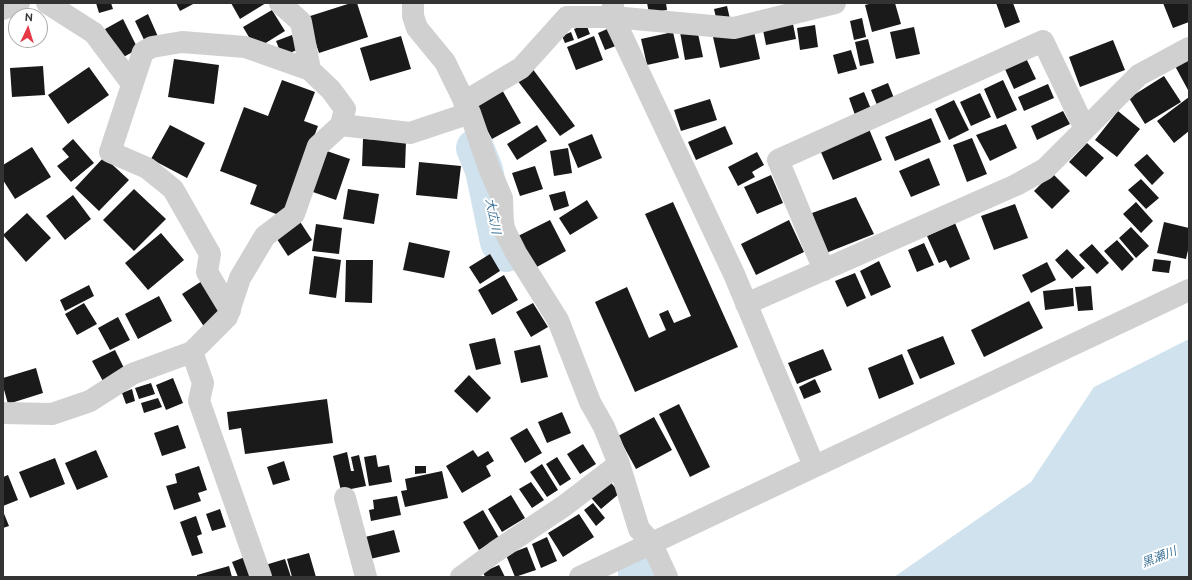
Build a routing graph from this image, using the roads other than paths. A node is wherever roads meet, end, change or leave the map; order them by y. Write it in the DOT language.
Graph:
graph roads {
  1 [pos="20,3"];
  2 [pos="47,3"];
  3 [pos="280,3"];
  4 [pos="413,3"];
  5 [pos="835,3"];
  6 [pos="3,9"];
  7 [pos="613,10"];
  8 [pos="1189,48"];
  9 [pos="310,70"];
  10 [pos="132,84"];
  11 [pos="467,107"];
  12 [pos="341,125"];
  13 [pos="1084,129"];
  14 [pos="824,270"];
  15 [pos="1189,290"];
  16 [pos="746,304"];
  17 [pos="230,310"];
  18 [pos="192,352"];
  19 [pos="3,413"];
  20 [pos="619,464"];
  21 [pos="814,466"];
  22 [pos="345,498"];
  23 [pos="659,559"];
  24 [pos="262,577"];
  25 [pos="366,577"];
  26 [pos="461,577"];
  27 [pos="580,577"];
  1 -- 6 [label="street"];
  2 -- 10 [label="street"];
  3 -- 9 [label="street"];
  4 -- 11 [label="street"];
  5 -- 7 [label="street"];
  7 -- 11 [label="street"];
  7 -- 16 [label="street"];
  8 -- 13 [label="street"];
  9 -- 10 [label="street"];
  9 -- 12 [label="street"];
  10 -- 17 [label="street"];
  11 -- 12 [label="street"];
  11 -- 20 [label="street"];
  12 -- 17 [label="street"];
  13 -- 14 [label="street"];
  13 -- 14 [label="street"];
  14 -- 16 [label="street"];
  15 -- 21 [label="street"];
  16 -- 21 [label="street"];
  17 -- 18 [label="street"];
  18 -- 19 [label="street"];
  18 -- 24 [label="street"];
  20 -- 23 [label="street"];
  20 -- 26 [label="street"];
  21 -- 23 [label="street"];
  22 -- 25 [label="street"];
  23 -- 27 [label="street"];
}
